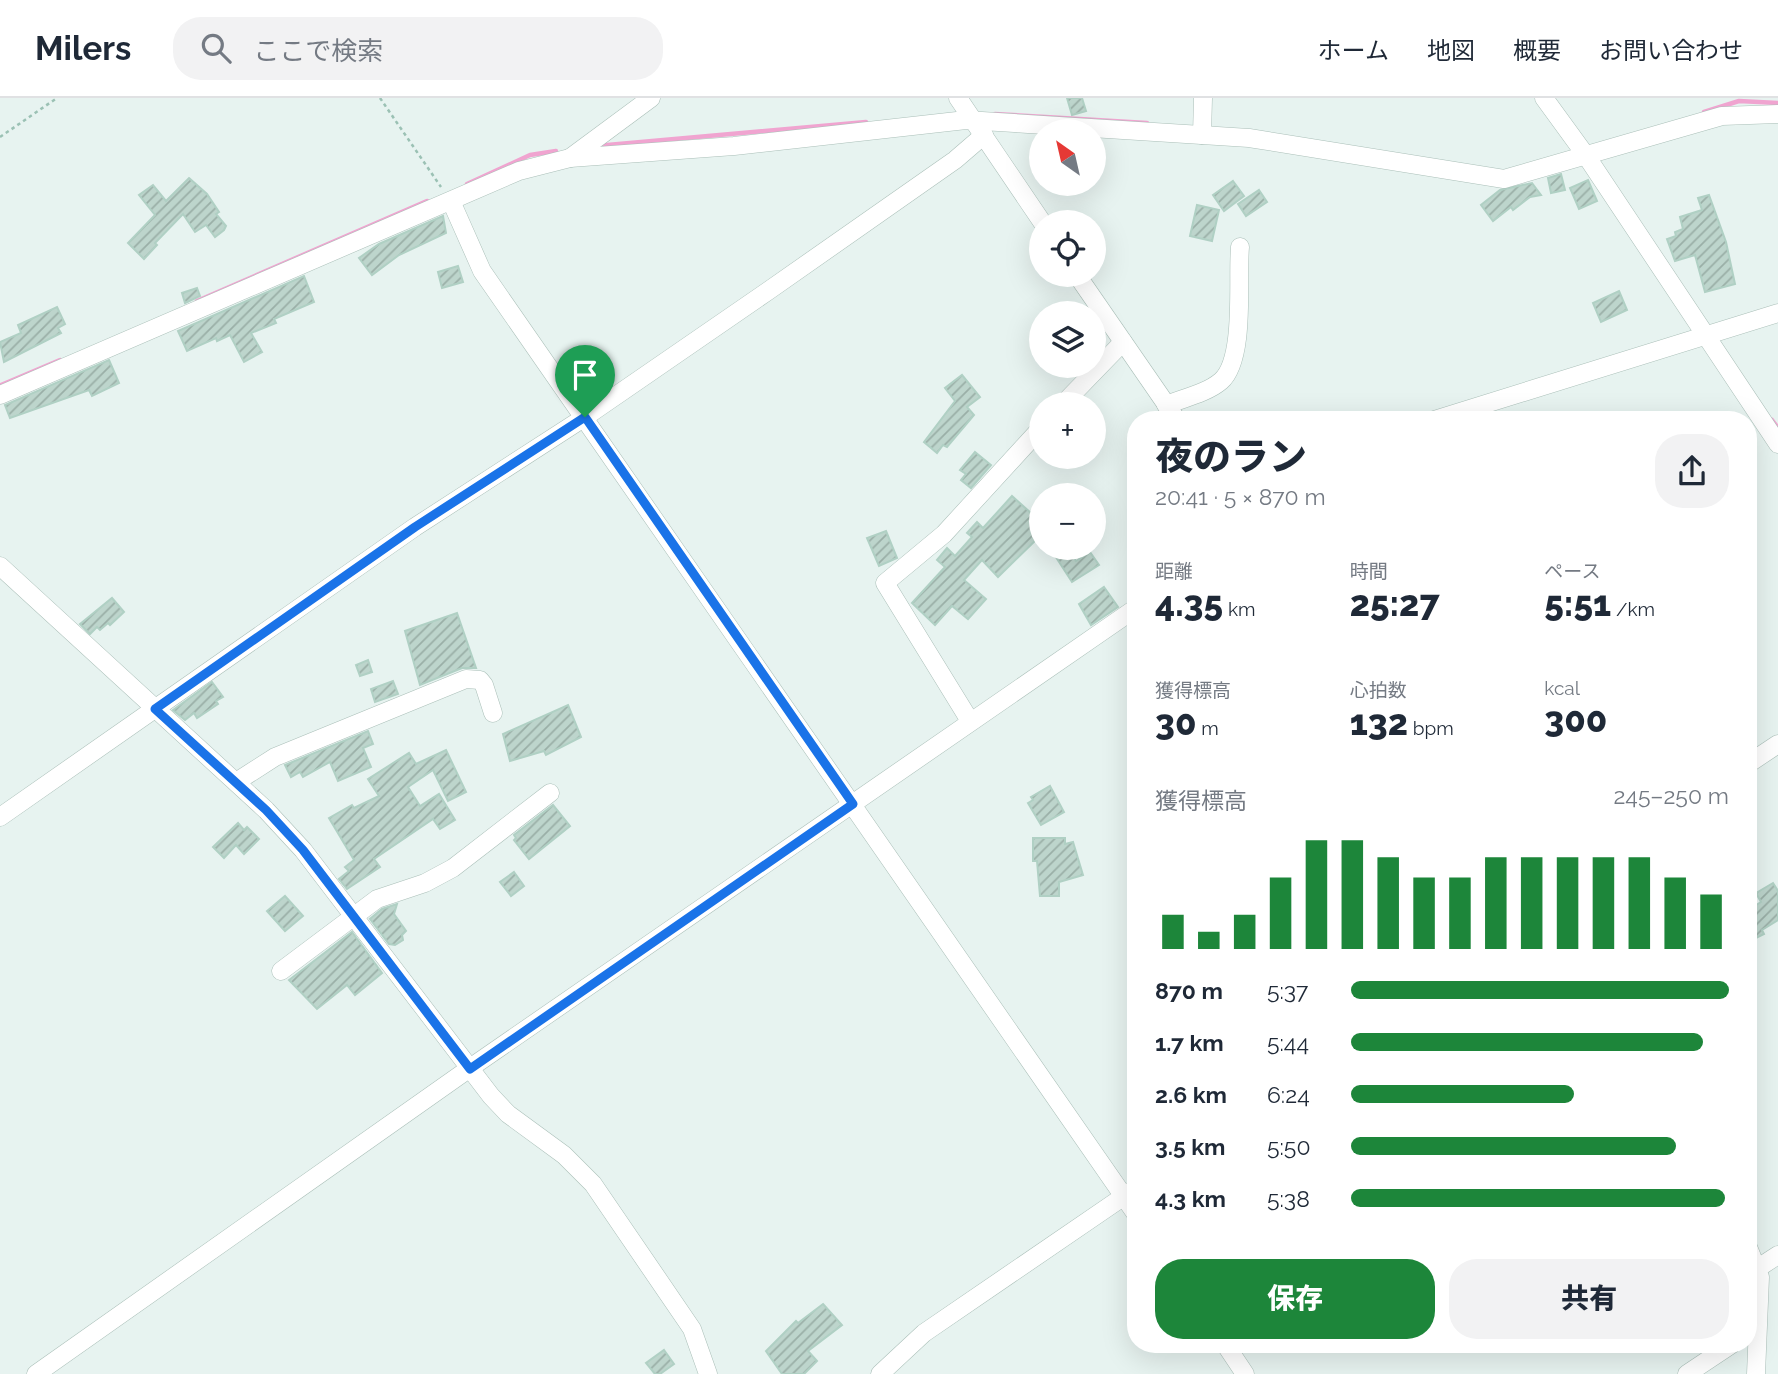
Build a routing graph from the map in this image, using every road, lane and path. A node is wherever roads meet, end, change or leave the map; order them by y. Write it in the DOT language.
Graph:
graph roads {
  1 [pos="57,98"];
  2 [pos="380,98"];
  3 [pos="651,98"];
  4 [pos="958,98"];
  5 [pos="1203,98"];
  6 [pos="1544,98"];
  7 [pos="1778,114"];
  8 [pos="979,128"];
  9 [pos="1202,135"];
  10 [pos="0,137"];
  11 [pos="1587,157"];
  12 [pos="570,158"];
  13 [pos="451,201"];
  14 [pos="1034,210"];
  15 [pos="1240,247"];
  16 [pos="1085,287"];
  17 [pos="1778,313"];
  18 [pos="1704,335"];
  19 [pos="1123,342"];
  20 [pos="1075,392"];
  21 [pos="0,395"];
  22 [pos="1171,411"];
  23 [pos="1175,411"];
  24 [pos="1463,411"];
  25 [pos="1756,411"];
  26 [pos="1757,413"];
  27 [pos="585,417"];
  28 [pos="1029,441"];
  29 [pos="1778,444"];
  30 [pos="0,566"];
  31 [pos="1127,614"];
  32 [pos="155,709"];
  33 [pos="493,713"];
  34 [pos="970,721"];
  35 [pos="1778,744"];
  36 [pos="1757,758"];
  37 [pos="236,782"];
  38 [pos="550,793"];
  39 [pos="853,804"];
  40 [pos="0,817"];
  41 [pos="352,915"];
  42 [pos="281,971"];
  43 [pos="470,1069"];
  44 [pos="1127,1188"];
  45 [pos="1127,1194"];
  46 [pos="1778,1255"];
  47 [pos="1758,1268"];
  48 [pos="1757,1283"];
  49 [pos="1231,1353"];
  50 [pos="1718,1353"];
  51 [pos="1754,1353"];
  52 [pos="36,1374"];
  53 [pos="708,1374"];
  54 [pos="880,1374"];
  55 [pos="1245,1374"];
  56 [pos="1687,1374"];
  57 [pos="1756,1374"];
  1 -- 10 [label="path"];
  2 -- 13 [label="path"];
  3 -- 12 [label="street"];
  4 -- 8 [label="street"];
  5 -- 9 [label="street"];
  6 -- 11 [label="street"];
  7 -- 11 [label="street"];
  8 -- 9 [label="street"];
  8 -- 12 [label="street"];
  8 -- 14 [label="street"];
  8 -- 27 [label="street"];
  9 -- 11 [label="street"];
  11 -- 18 [label="street"];
  12 -- 13 [label="street"];
  13 -- 21 [label="street"];
  13 -- 27 [label="street"];
  15 -- 23 [label="street"];
  16 -- 19 [label="street"];
  17 -- 18 [label="street"];
  18 -- 24 [label="street"];
  18 -- 25 [label="street"];
  19 -- 20 [label="street"];
  19 -- 22 [label="street"];
  26 -- 29 [label="street"];
  27 -- 32 [label="street"];
  27 -- 39 [label="street"];
  28 -- 34 [label="street"];
  30 -- 32 [label="street"];
  31 -- 34 [label="street"];
  32 -- 37 [label="street"];
  32 -- 40 [label="street"];
  33 -- 37 [label="street"];
  34 -- 39 [label="street"];
  35 -- 36 [label="street"];
  37 -- 41 [label="street"];
  38 -- 41 [label="street"];
  39 -- 43 [label="street"];
  39 -- 44 [label="street"];
  41 -- 42 [label="street"];
  41 -- 43 [label="street"];
  43 -- 52 [label="street"];
  43 -- 53 [label="street"];
  45 -- 54 [label="street"];
  46 -- 47 [label="street"];
  47 -- 48 [label="street"];
  49 -- 55 [label="street"];
  50 -- 56 [label="street"];
  51 -- 57 [label="street"];
}
